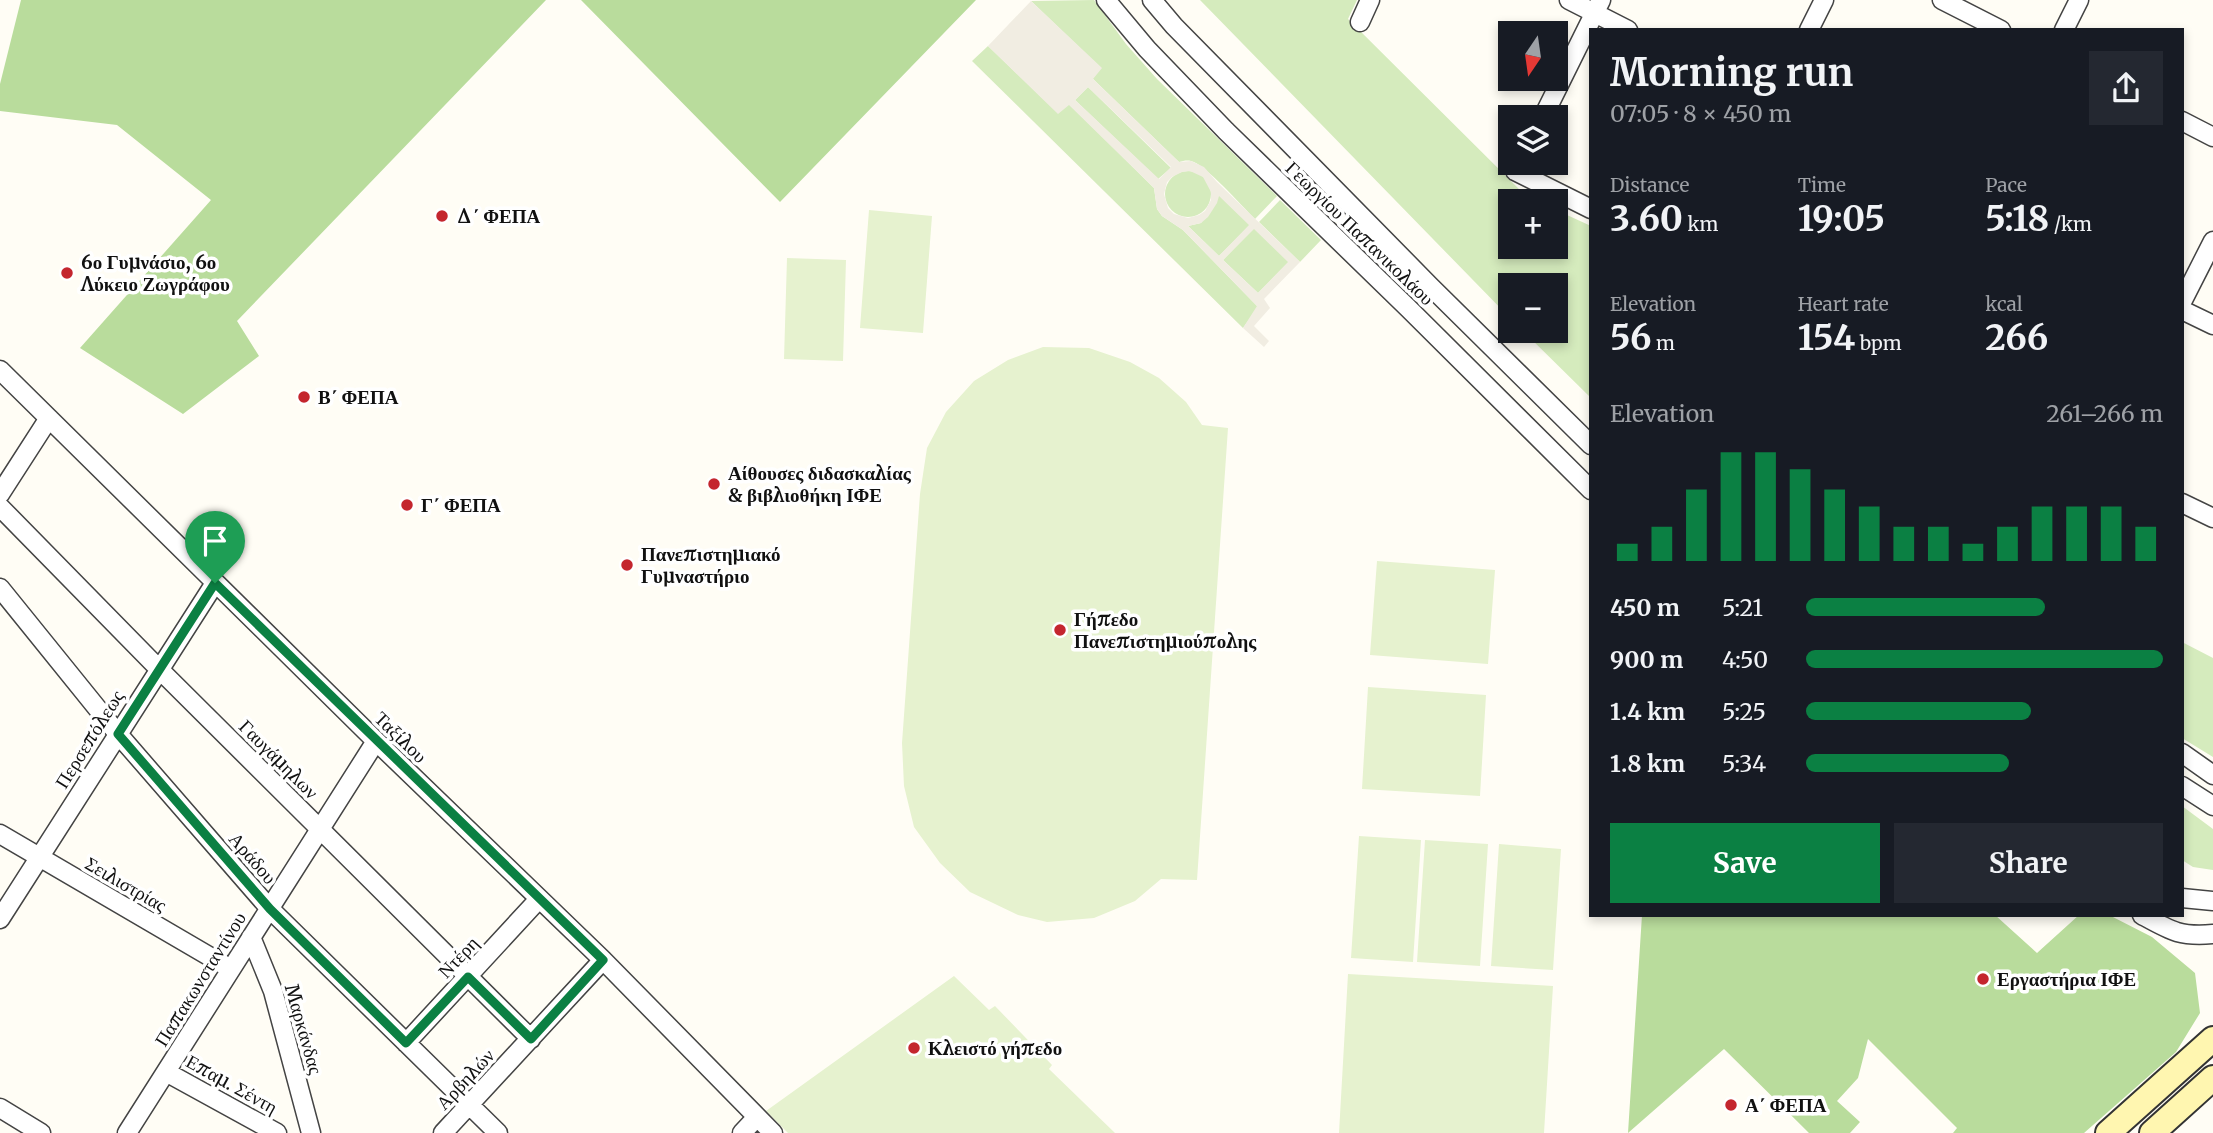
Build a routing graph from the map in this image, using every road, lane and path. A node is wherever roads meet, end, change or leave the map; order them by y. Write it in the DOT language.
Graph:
graph roads {
  1 [pos="1107,0"];
  2 [pos="1152,0"];
  3 [pos="1370,0"];
  4 [pos="1569,0"];
  5 [pos="1824,0"];
  6 [pos="1941,0"];
  7 [pos="2079,0"];
  8 [pos="1598,7"];
  9 [pos="1360,22"];
  10 [pos="1625,28"];
  11 [pos="1811,28"];
  12 [pos="1997,28"];
  13 [pos="2065,28"];
  14 [pos="1548,105"];
  15 [pos="2184,122"];
  16 [pos="2213,137"];
  17 [pos="1532,175"];
  18 [pos="1589,208"];
  19 [pos="2213,241"];
  20 [pos="2184,298"];
  21 [pos="2184,311"];
  22 [pos="2213,325"];
  23 [pos="0,370"];
  24 [pos="49,418"];
  25 [pos="1589,443"];
  26 [pos="1589,488"];
  27 [pos="0,494"];
  28 [pos="2184,504"];
  29 [pos="0,508"];
  30 [pos="2213,518"];
  31 [pos="215,583"];
  32 [pos="0,588"];
  33 [pos="159,669"];
  34 [pos="118,734"];
  35 [pos="376,741"];
  36 [pos="2184,754"];
  37 [pos="2213,775"];
  38 [pos="2184,787"];
  39 [pos="2213,806"];
  40 [pos="320,829"];
  41 [pos="0,834"];
  42 [pos="39,858"];
  43 [pos="2184,898"];
  44 [pos="539,899"];
  45 [pos="2213,901"];
  46 [pos="270,909"];
  47 [pos="2145,917"];
  48 [pos="0,919"];
  49 [pos="2213,934"];
  50 [pos="251,937"];
  51 [pos="603,960"];
  52 [pos="231,969"];
  53 [pos="468,977"];
  54 [pos="531,1039"];
  55 [pos="2213,1039"];
  56 [pos="406,1043"];
  57 [pos="166,1072"];
  58 [pos="2213,1079"];
  59 [pos="470,1105"];
  60 [pos="0,1108"];
  61 [pos="757,1117"];
  62 [pos="41,1133"];
  63 [pos="127,1133"];
  64 [pos="277,1133"];
  65 [pos="311,1133"];
  66 [pos="443,1133"];
  67 [pos="498,1133"];
  68 [pos="742,1133"];
  69 [pos="773,1133"];
  70 [pos="2108,1133"];
  71 [pos="2152,1133"];
  1 -- 26 [label="street, Γεωργίου Παπανικολάου"];
  2 -- 25 [label="street, Γεωργίου Παπανικολάου"];
  3 -- 9 [label="street"];
  4 -- 8 [label="street"];
  5 -- 11 [label="street"];
  6 -- 12 [label="street"];
  7 -- 13 [label="street"];
  8 -- 10 [label="street"];
  8 -- 14 [label="street"];
  15 -- 16 [label="street"];
  17 -- 18 [label="street"];
  19 -- 20 [label="street"];
  21 -- 22 [label="street"];
  23 -- 24 [label="street, Ταξίλου"];
  24 -- 27 [label="street"];
  24 -- 31 [label="street, Ταξίλου"];
  28 -- 30 [label="street"];
  29 -- 33 [label="street, Γαυγάμηλων"];
  31 -- 33 [label="street, Περσεπόλεως"];
  31 -- 35 [label="street, Ταξίλου"];
  32 -- 34 [label="street, Αράδου"];
  33 -- 34 [label="street, Περσεπόλεως"];
  33 -- 40 [label="street, Γαυγάμηλων"];
  34 -- 42 [label="street, Περσεπόλεως"];
  34 -- 46 [label="street, Αράδου"];
  35 -- 40 [label="street, Παπακωνσταντίνου"];
  35 -- 44 [label="street, Ταξίλου"];
  36 -- 37 [label="street"];
  38 -- 39 [label="street"];
  40 -- 46 [label="street, Παπακωνσταντίνου"];
  40 -- 53 [label="street, Γαυγάμηλων"];
  41 -- 42 [label="street, Σειλιστρίας"];
  42 -- 48 [label="street, Περσεπόλεως"];
  42 -- 52 [label="street, Σειλιστρίας"];
  43 -- 45 [label="street"];
  44 -- 51 [label="street, Ταξίλου"];
  44 -- 53 [label="street, Ντέρη"];
  46 -- 50 [label="street, Παπακωνσταντίνου"];
  46 -- 56 [label="street, Αράδου"];
  47 -- 49 [label="street"];
  50 -- 52 [label="street, Παπακωνσταντίνου"];
  50 -- 65 [label="street, Μαρκάνδας"];
  51 -- 54 [label="street, Αρβηλών"];
  51 -- 61 [label="street, Ταξίλου"];
  52 -- 57 [label="street, Παπακωνσταντίνου"];
  53 -- 54 [label="street, Γαυγάμηλων"];
  53 -- 56 [label="street, Ντέρη"];
  54 -- 59 [label="street, Αρβηλών"];
  55 -- 70 [label="main road"];
  56 -- 59 [label="street, Αράδου"];
  57 -- 63 [label="street, Παπακωνσταντίνου"];
  57 -- 64 [label="street, Επαμ. Σέντη"];
  58 -- 71 [label="main road"];
  59 -- 66 [label="street, Αρβηλών"];
  59 -- 67 [label="street, Αράδου"];
  60 -- 62 [label="street"];
  61 -- 68 [label="street"];
  61 -- 69 [label="street, Ταξίλου"];
}
